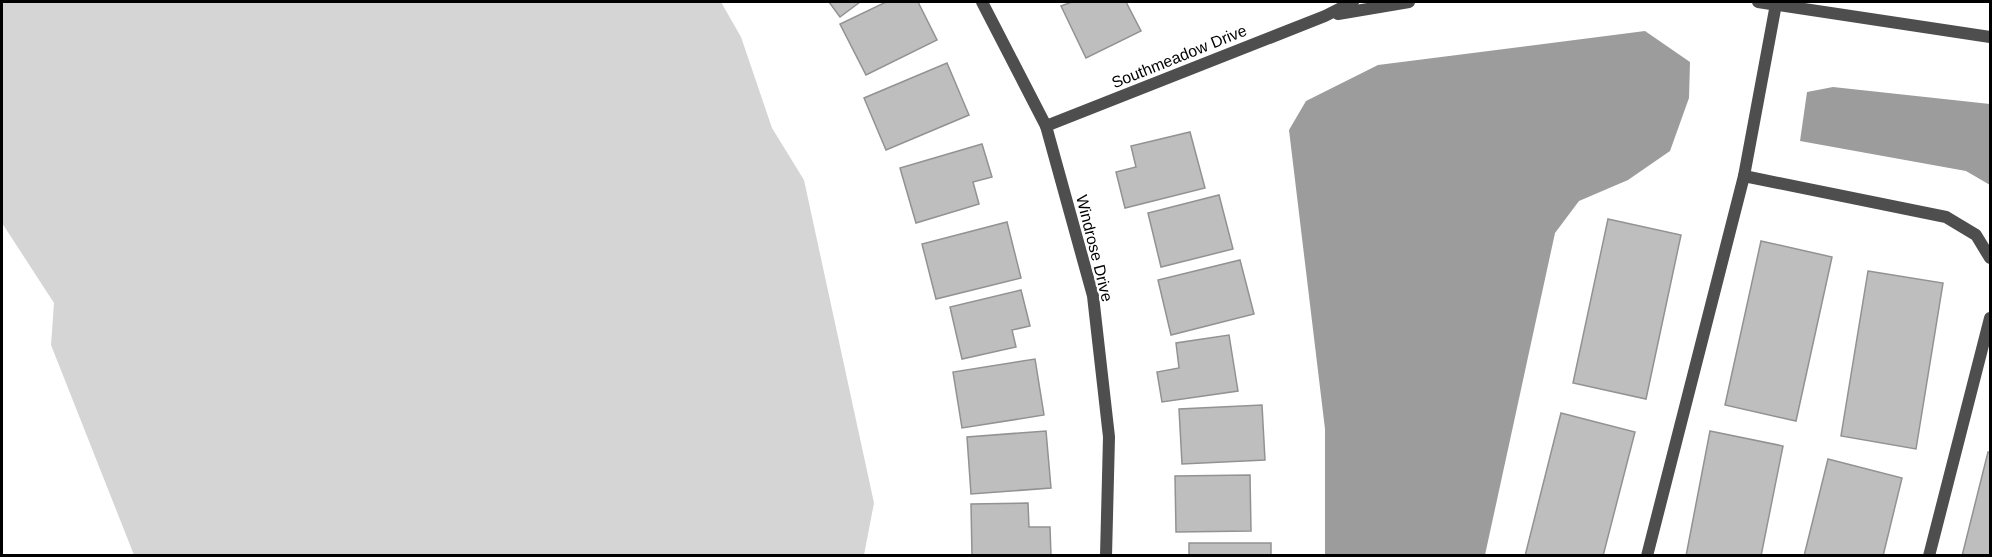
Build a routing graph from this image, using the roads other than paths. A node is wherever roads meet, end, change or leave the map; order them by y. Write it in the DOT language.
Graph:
graph roads {
  1 [pos="982,2"];
  2 [pos="1353,2"];
  3 [pos="1409,2"];
  4 [pos="1758,2"];
  5 [pos="1777,3"];
  6 [pos="1325,16"];
  7 [pos="1990,37"];
  8 [pos="1046,126"];
  9 [pos="1744,176"];
  10 [pos="1990,258"];
  11 [pos="1990,318"];
  12 [pos="1106,555"];
  13 [pos="1647,555"];
  14 [pos="1929,555"];
  1 -- 8 [label="street, Windrose Drive"];
  2 -- 6 [label="street, Southmeadow Drive"];
  3 -- 6 [label="street, Southmeadow Drive"];
  4 -- 5 [label="street"];
  5 -- 7 [label="street"];
  5 -- 9 [label="street"];
  6 -- 8 [label="street, Southmeadow Drive"];
  8 -- 12 [label="street, Windrose Drive"];
  9 -- 10 [label="street"];
  9 -- 13 [label="street"];
  11 -- 14 [label="street"];
}
